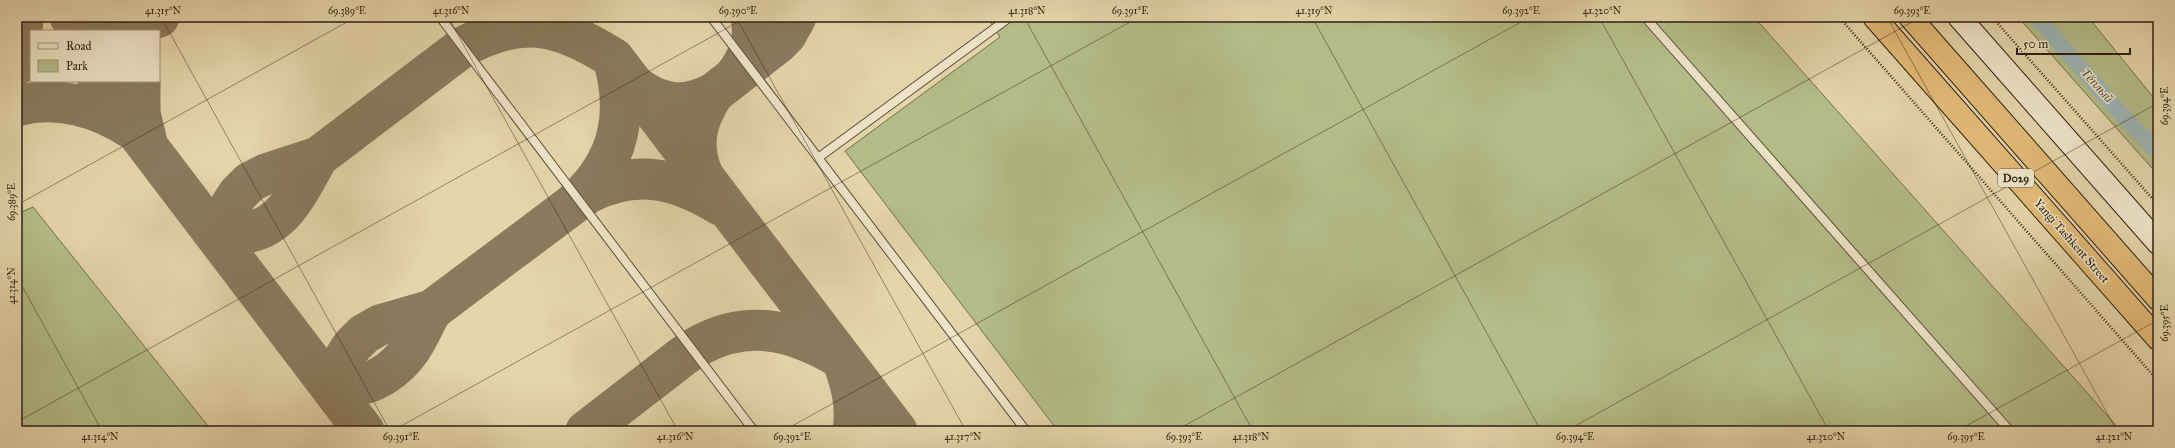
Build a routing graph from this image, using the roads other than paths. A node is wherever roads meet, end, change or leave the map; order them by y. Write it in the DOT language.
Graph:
graph roads {
  1 [pos="440,17"];
  2 [pos="711,17"];
  3 [pos="1010,17"];
  4 [pos="1645,17"];
  5 [pos="1874,17"];
  6 [pos="1910,17"];
  7 [pos="1958,17"];
  8 [pos="818,158"];
  9 [pos="2158,243"];
  10 [pos="2158,299"];
  11 [pos="2158,339"];
  12 [pos="754,431"];
  13 [pos="1026,431"];
  14 [pos="2010,431"];
  1 -- 12 [label="lane"];
  2 -- 8 [label="lane"];
  3 -- 8 [label="lane"];
  4 -- 14 [label="lane"];
  5 -- 11 [label="highway, Yangi Tashkent Street / D029"];
  6 -- 10 [label="highway, D029"];
  7 -- 9 [label="main road"];
  8 -- 13 [label="lane"];
}
